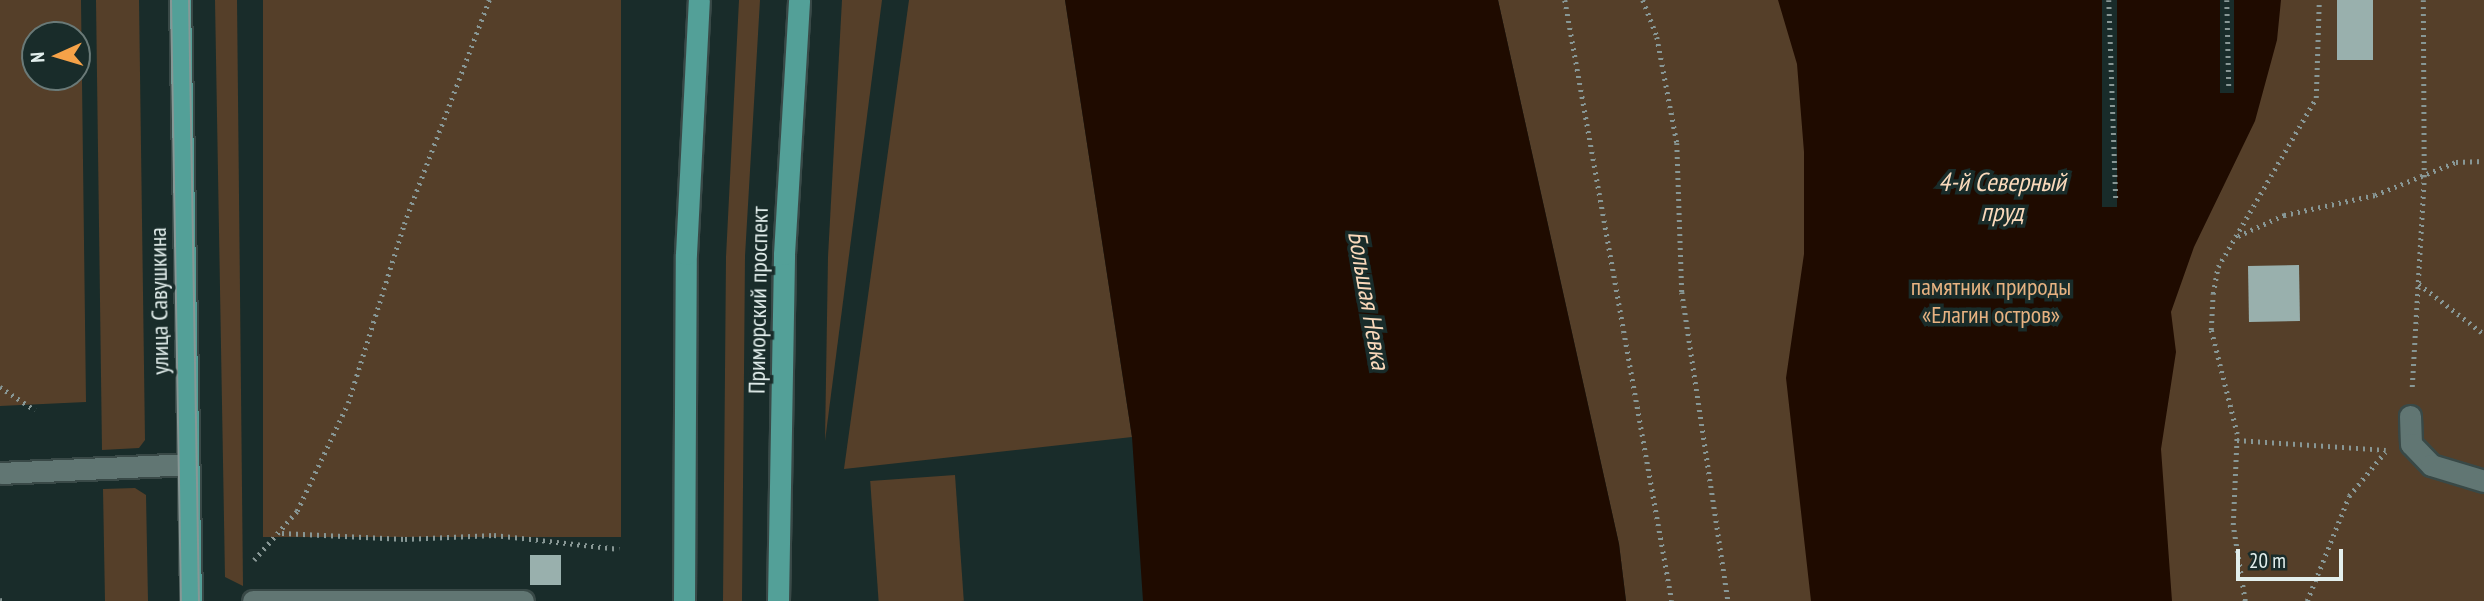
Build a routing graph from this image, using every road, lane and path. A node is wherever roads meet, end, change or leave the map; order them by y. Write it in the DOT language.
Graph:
graph roads {
  1 [pos="180,0"];
  2 [pos="489,0"];
  3 [pos="699,0"];
  4 [pos="799,0"];
  5 [pos="1565,0"];
  6 [pos="1643,0"];
  7 [pos="2109,0"];
  8 [pos="2227,0"];
  9 [pos="2319,0"];
  10 [pos="2423,0"];
  11 [pos="2229,87"];
  12 [pos="2484,162"];
  13 [pos="2424,177"];
  14 [pos="2116,200"];
  15 [pos="2238,236"];
  16 [pos="2418,284"];
  17 [pos="2484,334"];
  18 [pos="0,387"];
  19 [pos="35,410"];
  20 [pos="2410,416"];
  21 [pos="2236,440"];
  22 [pos="2411,444"];
  23 [pos="2387,450"];
  24 [pos="188,464"];
  25 [pos="0,473"];
  26 [pos="2484,481"];
  27 [pos="281,533"];
  28 [pos="619,549"];
  29 [pos="254,560"];
  30 [pos="191,601"];
  31 [pos="253,601"];
  32 [pos="523,601"];
  33 [pos="684,601"];
  34 [pos="778,601"];
  35 [pos="1672,601"];
  36 [pos="1728,601"];
  37 [pos="2245,601"];
  38 [pos="2307,601"];
  1 -- 24 [label="main road, улица Савушкина"];
  2 -- 27 [label="path"];
  3 -- 33 [label="main road"];
  4 -- 34 [label="main road, Приморский проспект"];
  5 -- 35 [label="path"];
  6 -- 36 [label="path"];
  7 -- 14 [label="path"];
  8 -- 11 [label="path"];
  9 -- 15 [label="path"];
  10 -- 13 [label="path"];
  12 -- 13 [label="path"];
  13 -- 15 [label="path"];
  13 -- 16 [label="path"];
  15 -- 21 [label="path"];
  16 -- 17 [label="path"];
  16 -- 20 [label="path"];
  18 -- 19 [label="path"];
  20 -- 22 [label="street"];
  21 -- 23 [label="path"];
  21 -- 37 [label="path"];
  22 -- 23 [label="path"];
  22 -- 26 [label="street"];
  23 -- 38 [label="path"];
  24 -- 25 [label="street"];
  24 -- 30 [label="main road, улица Савушкина"];
  27 -- 28 [label="path"];
  27 -- 29 [label="path"];
  31 -- 32 [label="street"];
}
